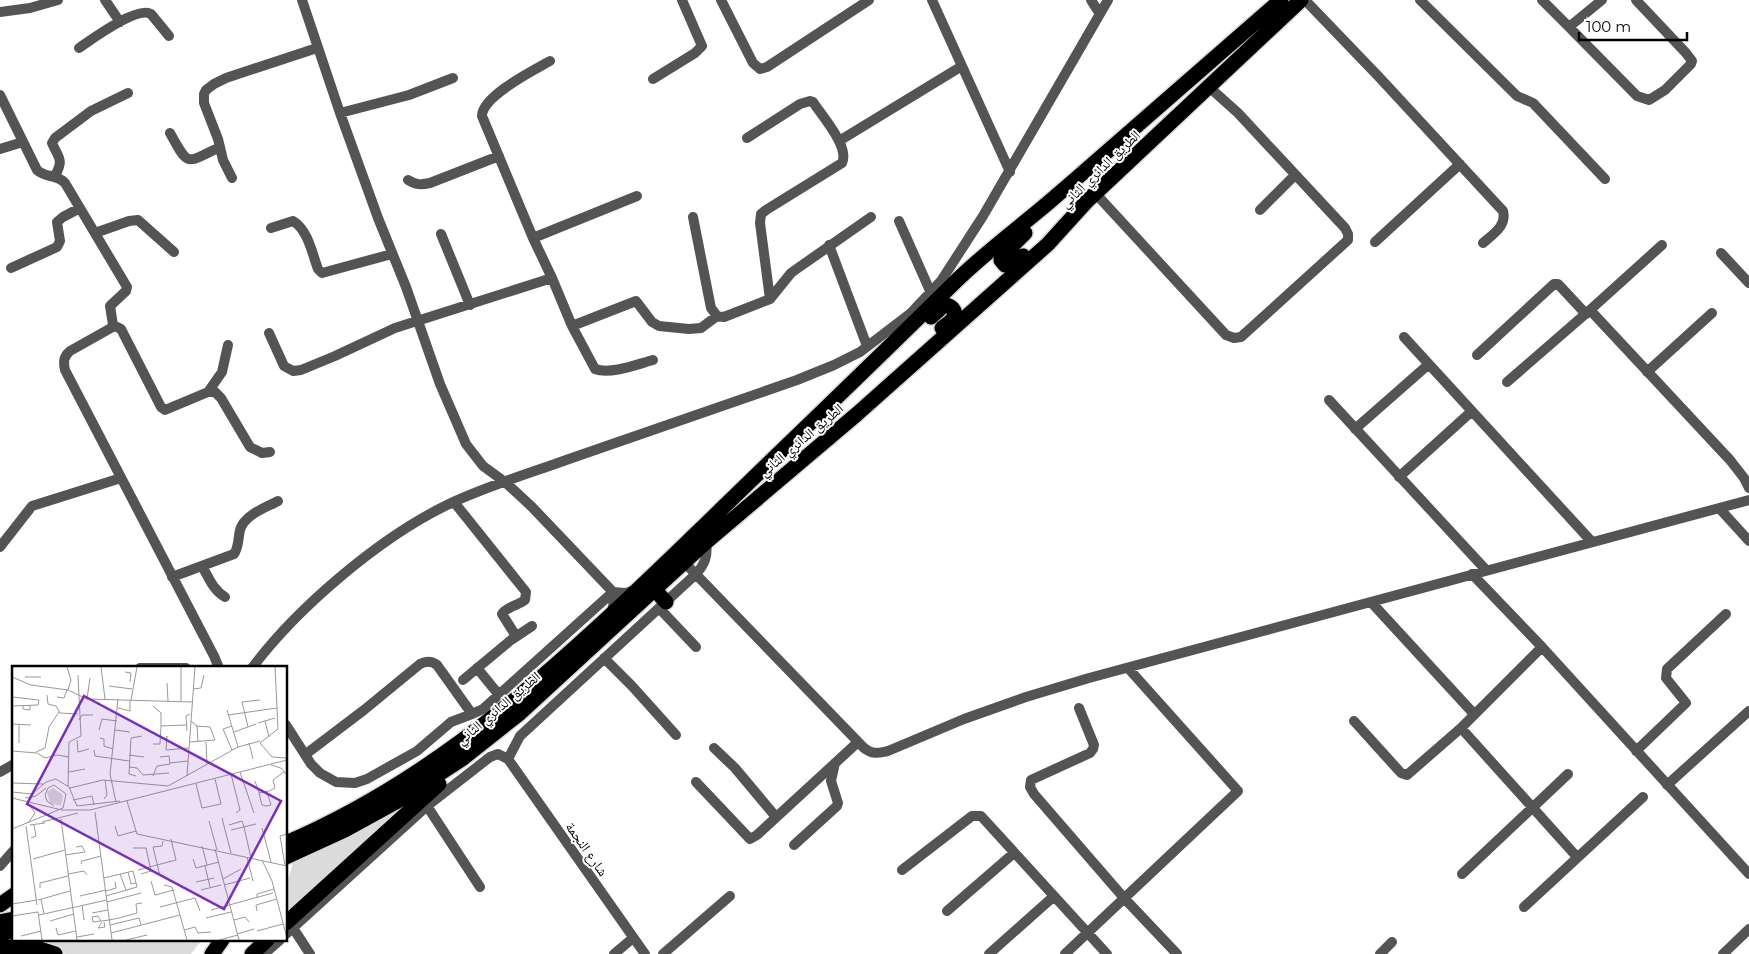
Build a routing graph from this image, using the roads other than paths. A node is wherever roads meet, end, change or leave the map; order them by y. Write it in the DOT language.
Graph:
graph roads {
  1 [pos="58,0"];
  2 [pos="104,0"];
  3 [pos="302,0"];
  4 [pos="682,0"];
  5 [pos="869,0"];
  6 [pos="932,0"];
  7 [pos="1092,0"];
  8 [pos="1108,0"];
  9 [pos="1281,0"];
  10 [pos="1301,0"];
  11 [pos="1305,0"];
  12 [pos="1420,0"];
  13 [pos="1542,0"];
  14 [pos="1602,0"];
  15 [pos="1636,0"];
  16 [pos="723,1"];
  17 [pos="28,4"];
  18 [pos="0,12"];
  19 [pos="1100,14"];
  20 [pos="120,22"];
  21 [pos="1569,27"];
  22 [pos="169,36"];
  23 [pos="79,48"];
  24 [pos="317,48"];
  25 [pos="550,61"];
  26 [pos="962,66"];
  27 [pos="452,78"];
  28 [pos="653,79"];
  29 [pos="1209,87"];
  30 [pos="128,93"];
  31 [pos="0,95"];
  32 [pos="340,113"];
  33 [pos="170,134"];
  34 [pos="747,138"];
  35 [pos="839,141"];
  36 [pos="23,142"];
  37 [pos="220,147"];
  38 [pos="0,149"];
  39 [pos="499,156"];
  40 [pos="1460,164"];
  41 [pos="1010,172"];
  42 [pos="1295,175"];
  43 [pos="55,176"];
  44 [pos="232,178"];
  45 [pos="1605,179"];
  46 [pos="408,180"];
  47 [pos="637,196"];
  48 [pos="1092,197"];
  49 [pos="80,208"];
  50 [pos="1260,210"];
  51 [pos="693,217"];
  52 [pos="871,217"];
  53 [pos="899,221"];
  54 [pos="271,228"];
  55 [pos="95,234"];
  56 [pos="441,234"];
  57 [pos="533,238"];
  58 [pos="1375,242"];
  59 [pos="1483,243"];
  60 [pos="1662,244"];
  61 [pos="829,245"];
  62 [pos="174,252"];
  63 [pos="1721,252"];
  64 [pos="392,254"];
  65 [pos="11,268"];
  66 [pos="552,278"];
  67 [pos="1749,283"];
  68 [pos="931,294"];
  69 [pos="770,299"];
  70 [pos="470,305"];
  71 [pos="1588,312"];
  72 [pos="1712,313"];
  73 [pos="717,316"];
  74 [pos="418,321"];
  75 [pos="113,325"];
  76 [pos="572,326"];
  77 [pos="269,333"];
  78 [pos="1404,337"];
  79 [pos="228,345"];
  80 [pos="868,346"];
  81 [pos="1477,355"];
  82 [pos="654,360"];
  83 [pos="1429,364"];
  84 [pos="1647,372"];
  85 [pos="1507,382"];
  86 [pos="208,392"];
  87 [pos="842,392"];
  88 [pos="1329,400"];
  89 [pos="1472,411"];
  90 [pos="857,414"];
  91 [pos="1355,428"];
  92 [pos="270,452"];
  93 [pos="1399,477"];
  94 [pos="121,478"];
  95 [pos="504,482"];
  96 [pos="1749,488"];
  97 [pos="1749,500"];
  98 [pos="278,501"];
  99 [pos="454,502"];
  100 [pos="1720,508"];
  101 [pos="1749,541"];
  102 [pos="706,542"];
  103 [pos="1592,542"];
  104 [pos="0,547"];
  105 [pos="684,562"];
  106 [pos="202,566"];
  107 [pos="1486,570"];
  108 [pos="696,574"];
  109 [pos="1472,574"];
  110 [pos="172,577"];
  111 [pos="654,589"];
  112 [pos="637,590"];
  113 [pos="613,592"];
  114 [pos="225,597"];
  115 [pos="1372,602"];
  116 [pos="663,605"];
  117 [pos="612,613"];
  118 [pos="1726,614"];
  119 [pos="532,626"];
  120 [pos="516,636"];
  121 [pos="696,647"];
  122 [pos="1542,647"];
  123 [pos="553,657"];
  124 [pos="604,658"];
  125 [pos="218,666"];
  126 [pos="254,666"];
  127 [pos="477,668"];
  128 [pos="1128,668"];
  129 [pos="463,680"];
  130 [pos="499,695"];
  131 [pos="1079,708"];
  132 [pos="1749,711"];
  133 [pos="472,714"];
  134 [pos="1474,714"];
  135 [pos="1354,721"];
  136 [pos="288,728"];
  137 [pos="1460,728"];
  138 [pos="502,729"];
  139 [pos="676,734"];
  140 [pos="858,742"];
  141 [pos="714,748"];
  142 [pos="1636,751"];
  143 [pos="306,754"];
  144 [pos="508,760"];
  145 [pos="835,764"];
  146 [pos="12,765"];
  147 [pos="0,772"];
  148 [pos="1568,774"];
  149 [pos="696,782"];
  150 [pos="1667,785"];
  151 [pos="1643,797"];
  152 [pos="427,806"];
  153 [pos="1533,808"];
  154 [pos="776,817"];
  155 [pos="288,842"];
  156 [pos="794,845"];
  157 [pos="12,852"];
  158 [pos="1014,853"];
  159 [pos="288,856"];
  160 [pos="1577,857"];
  161 [pos="0,866"];
  162 [pos="902,870"];
  163 [pos="1462,874"];
  164 [pos="1749,874"];
  165 [pos="480,886"];
  166 [pos="730,896"];
  167 [pos="12,897"];
  168 [pos="1053,897"];
  169 [pos="1124,898"];
  170 [pos="0,905"];
  171 [pos="1524,906"];
  172 [pos="947,911"];
  173 [pos="288,928"];
  174 [pos="1749,929"];
  175 [pos="1088,934"];
  176 [pos="633,938"];
  177 [pos="210,942"];
  178 [pos="221,942"];
  179 [pos="265,942"];
  180 [pos="278,942"];
  181 [pos="1392,942"];
  182 [pos="0,947"];
  183 [pos="55,954"];
  184 [pos="201,954"];
  185 [pos="212,954"];
  186 [pos="252,954"];
  187 [pos="264,954"];
  188 [pos="310,954"];
  189 [pos="614,954"];
  190 [pos="645,954"];
  191 [pos="663,954"];
  192 [pos="989,954"];
  193 [pos="1065,954"];
  194 [pos="1107,954"];
  195 [pos="1177,954"];
  196 [pos="1380,954"];
  197 [pos="1723,954"];
  1 -- 17 [label="street"];
  2 -- 20 [label="street"];
  3 -- 24 [label="street"];
  4 -- 28 [label="street"];
  5 -- 16 [label="street"];
  6 -- 26 [label="street"];
  7 -- 19 [label="street"];
  8 -- 19 [label="street"];
  9 -- 48 [label="highway"];
  9 -- 87 [label="highway, الطريق الدائري الثاني"];
  10 -- 29 [label="highway, الطريق الدائري الثاني"];
  11 -- 40 [label="street"];
  12 -- 45 [label="street"];
  13 -- 21 [label="street"];
  14 -- 21 [label="street"];
  15 -- 21 [label="street"];
  17 -- 18 [label="street"];
  19 -- 41 [label="street"];
  20 -- 22 [label="street"];
  20 -- 23 [label="street"];
  24 -- 32 [label="street"];
  24 -- 37 [label="street"];
  25 -- 39 [label="street"];
  26 -- 35 [label="street"];
  26 -- 41 [label="street"];
  27 -- 32 [label="street"];
  29 -- 42 [label="street"];
  29 -- 48 [label="highway, الطريق الدائري الثاني"];
  30 -- 43 [label="street"];
  31 -- 36 [label="street"];
  32 -- 64 [label="street"];
  33 -- 37 [label="street"];
  34 -- 35 [label="street"];
  35 -- 69 [label="street"];
  36 -- 38 [label="street"];
  36 -- 43 [label="street"];
  37 -- 44 [label="street"];
  39 -- 46 [label="street"];
  39 -- 57 [label="street"];
  40 -- 58 [label="street"];
  40 -- 59 [label="street"];
  41 -- 68 [label="street"];
  42 -- 48 [label="street"];
  42 -- 50 [label="street"];
  43 -- 49 [label="street"];
  47 -- 57 [label="street"];
  48 -- 90 [label="highway, الطريق الدائري الثاني"];
  49 -- 55 [label="street"];
  49 -- 65 [label="street"];
  51 -- 73 [label="street"];
  52 -- 61 [label="street"];
  53 -- 68 [label="street"];
  54 -- 64 [label="street"];
  55 -- 62 [label="street"];
  55 -- 75 [label="street"];
  56 -- 70 [label="street"];
  57 -- 66 [label="street"];
  60 -- 71 [label="street"];
  61 -- 69 [label="street"];
  61 -- 80 [label="street"];
  63 -- 67 [label="street"];
  64 -- 74 [label="street"];
  66 -- 70 [label="street"];
  66 -- 76 [label="street"];
  68 -- 80 [label="street"];
  69 -- 73 [label="street"];
  70 -- 74 [label="street"];
  71 -- 81 [label="street"];
  71 -- 84 [label="street"];
  71 -- 85 [label="street"];
  72 -- 84 [label="street"];
  73 -- 76 [label="street"];
  74 -- 77 [label="street"];
  74 -- 95 [label="street"];
  75 -- 86 [label="street"];
  75 -- 94 [label="street"];
  76 -- 82 [label="street"];
  78 -- 83 [label="street"];
  79 -- 86 [label="street"];
  80 -- 95 [label="street"];
  83 -- 89 [label="street"];
  83 -- 91 [label="street"];
  84 -- 96 [label="street"];
  86 -- 92 [label="street"];
  87 -- 90 [label="highway"];
  87 -- 112 [label="highway, الطريق الدائري الثاني"];
  88 -- 91 [label="street"];
  89 -- 93 [label="street"];
  89 -- 103 [label="street"];
  90 -- 102 [label="highway, الطريق الدائري الثاني"];
  91 -- 93 [label="street"];
  93 -- 107 [label="street"];
  94 -- 104 [label="street"];
  94 -- 110 [label="street"];
  95 -- 99 [label="street"];
  95 -- 113 [label="street"];
  97 -- 100 [label="street"];
  98 -- 106 [label="street"];
  99 -- 120 [label="street"];
  99 -- 126 [label="street"];
  100 -- 101 [label="street"];
  100 -- 103 [label="street"];
  102 -- 105 [label="highway, الطريق الدائري الثاني"];
  102 -- 108 [label="street"];
  103 -- 107 [label="street"];
  105 -- 108 [label="street"];
  105 -- 111 [label="highway, الطريق الدائري الثاني"];
  106 -- 110 [label="street"];
  106 -- 114 [label="street"];
  107 -- 109 [label="street"];
  108 -- 116 [label="street"];
  108 -- 140 [label="street"];
  109 -- 115 [label="street"];
  109 -- 122 [label="street"];
  110 -- 125 [label="street"];
  111 -- 116 [label="highway"];
  111 -- 138 [label="highway, الطريق الدائري الثاني"];
  112 -- 113 [label="street"];
  112 -- 117 [label="highway, الطريق الدائري الثاني"];
  113 -- 117 [label="street"];
  113 -- 123 [label="street"];
  115 -- 128 [label="street"];
  115 -- 134 [label="street"];
  116 -- 121 [label="street"];
  116 -- 124 [label="street"];
  117 -- 123 [label="highway, الطريق الدائري الثاني"];
  118 -- 142 [label="street"];
  119 -- 120 [label="street"];
  120 -- 127 [label="street"];
  122 -- 134 [label="street"];
  122 -- 142 [label="street"];
  123 -- 130 [label="street"];
  123 -- 155 [label="highway, الطريق الدائري الثاني"];
  124 -- 139 [label="street"];
  124 -- 144 [label="street"];
  127 -- 129 [label="street"];
  127 -- 130 [label="street"];
  128 -- 140 [label="street"];
  128 -- 169 [label="street"];
  130 -- 133 [label="street"];
  131 -- 169 [label="street"];
  132 -- 150 [label="street"];
  133 -- 143 [label="street"];
  133 -- 143 [label="street"];
  134 -- 137 [label="street"];
  135 -- 137 [label="street"];
  136 -- 143 [label="street"];
  137 -- 153 [label="street"];
  138 -- 159 [label="highway, الطريق الدائري الثاني"];
  138 -- 173 [label="highway"];
  140 -- 145 [label="street"];
  141 -- 154 [label="street"];
  142 -- 150 [label="street"];
  144 -- 152 [label="street"];
  144 -- 176 [label="street, شارع النجمة"];
  145 -- 154 [label="street"];
  145 -- 156 [label="street"];
  146 -- 147 [label="street"];
  148 -- 153 [label="street"];
  149 -- 154 [label="street"];
  150 -- 164 [label="street"];
  151 -- 160 [label="street"];
  152 -- 165 [label="street"];
  152 -- 173 [label="street"];
  153 -- 160 [label="street"];
  153 -- 163 [label="street"];
  157 -- 161 [label="street"];
  158 -- 162 [label="street"];
  158 -- 168 [label="street"];
  158 -- 172 [label="street"];
  160 -- 171 [label="street"];
  166 -- 191 [label="street"];
  167 -- 170 [label="highway"];
  168 -- 175 [label="street"];
  168 -- 192 [label="street"];
  169 -- 175 [label="street"];
  169 -- 195 [label="street"];
  173 -- 188 [label="street"];
  174 -- 197 [label="street"];
  175 -- 193 [label="street"];
  175 -- 194 [label="street"];
  176 -- 189 [label="street"];
  176 -- 190 [label="street, شارع النجمة"];
  177 -- 184 [label="highway"];
  178 -- 185 [label="highway"];
  179 -- 186 [label="highway"];
  180 -- 187 [label="street"];
  181 -- 196 [label="street"];
  182 -- 183 [label="highway"];
}
